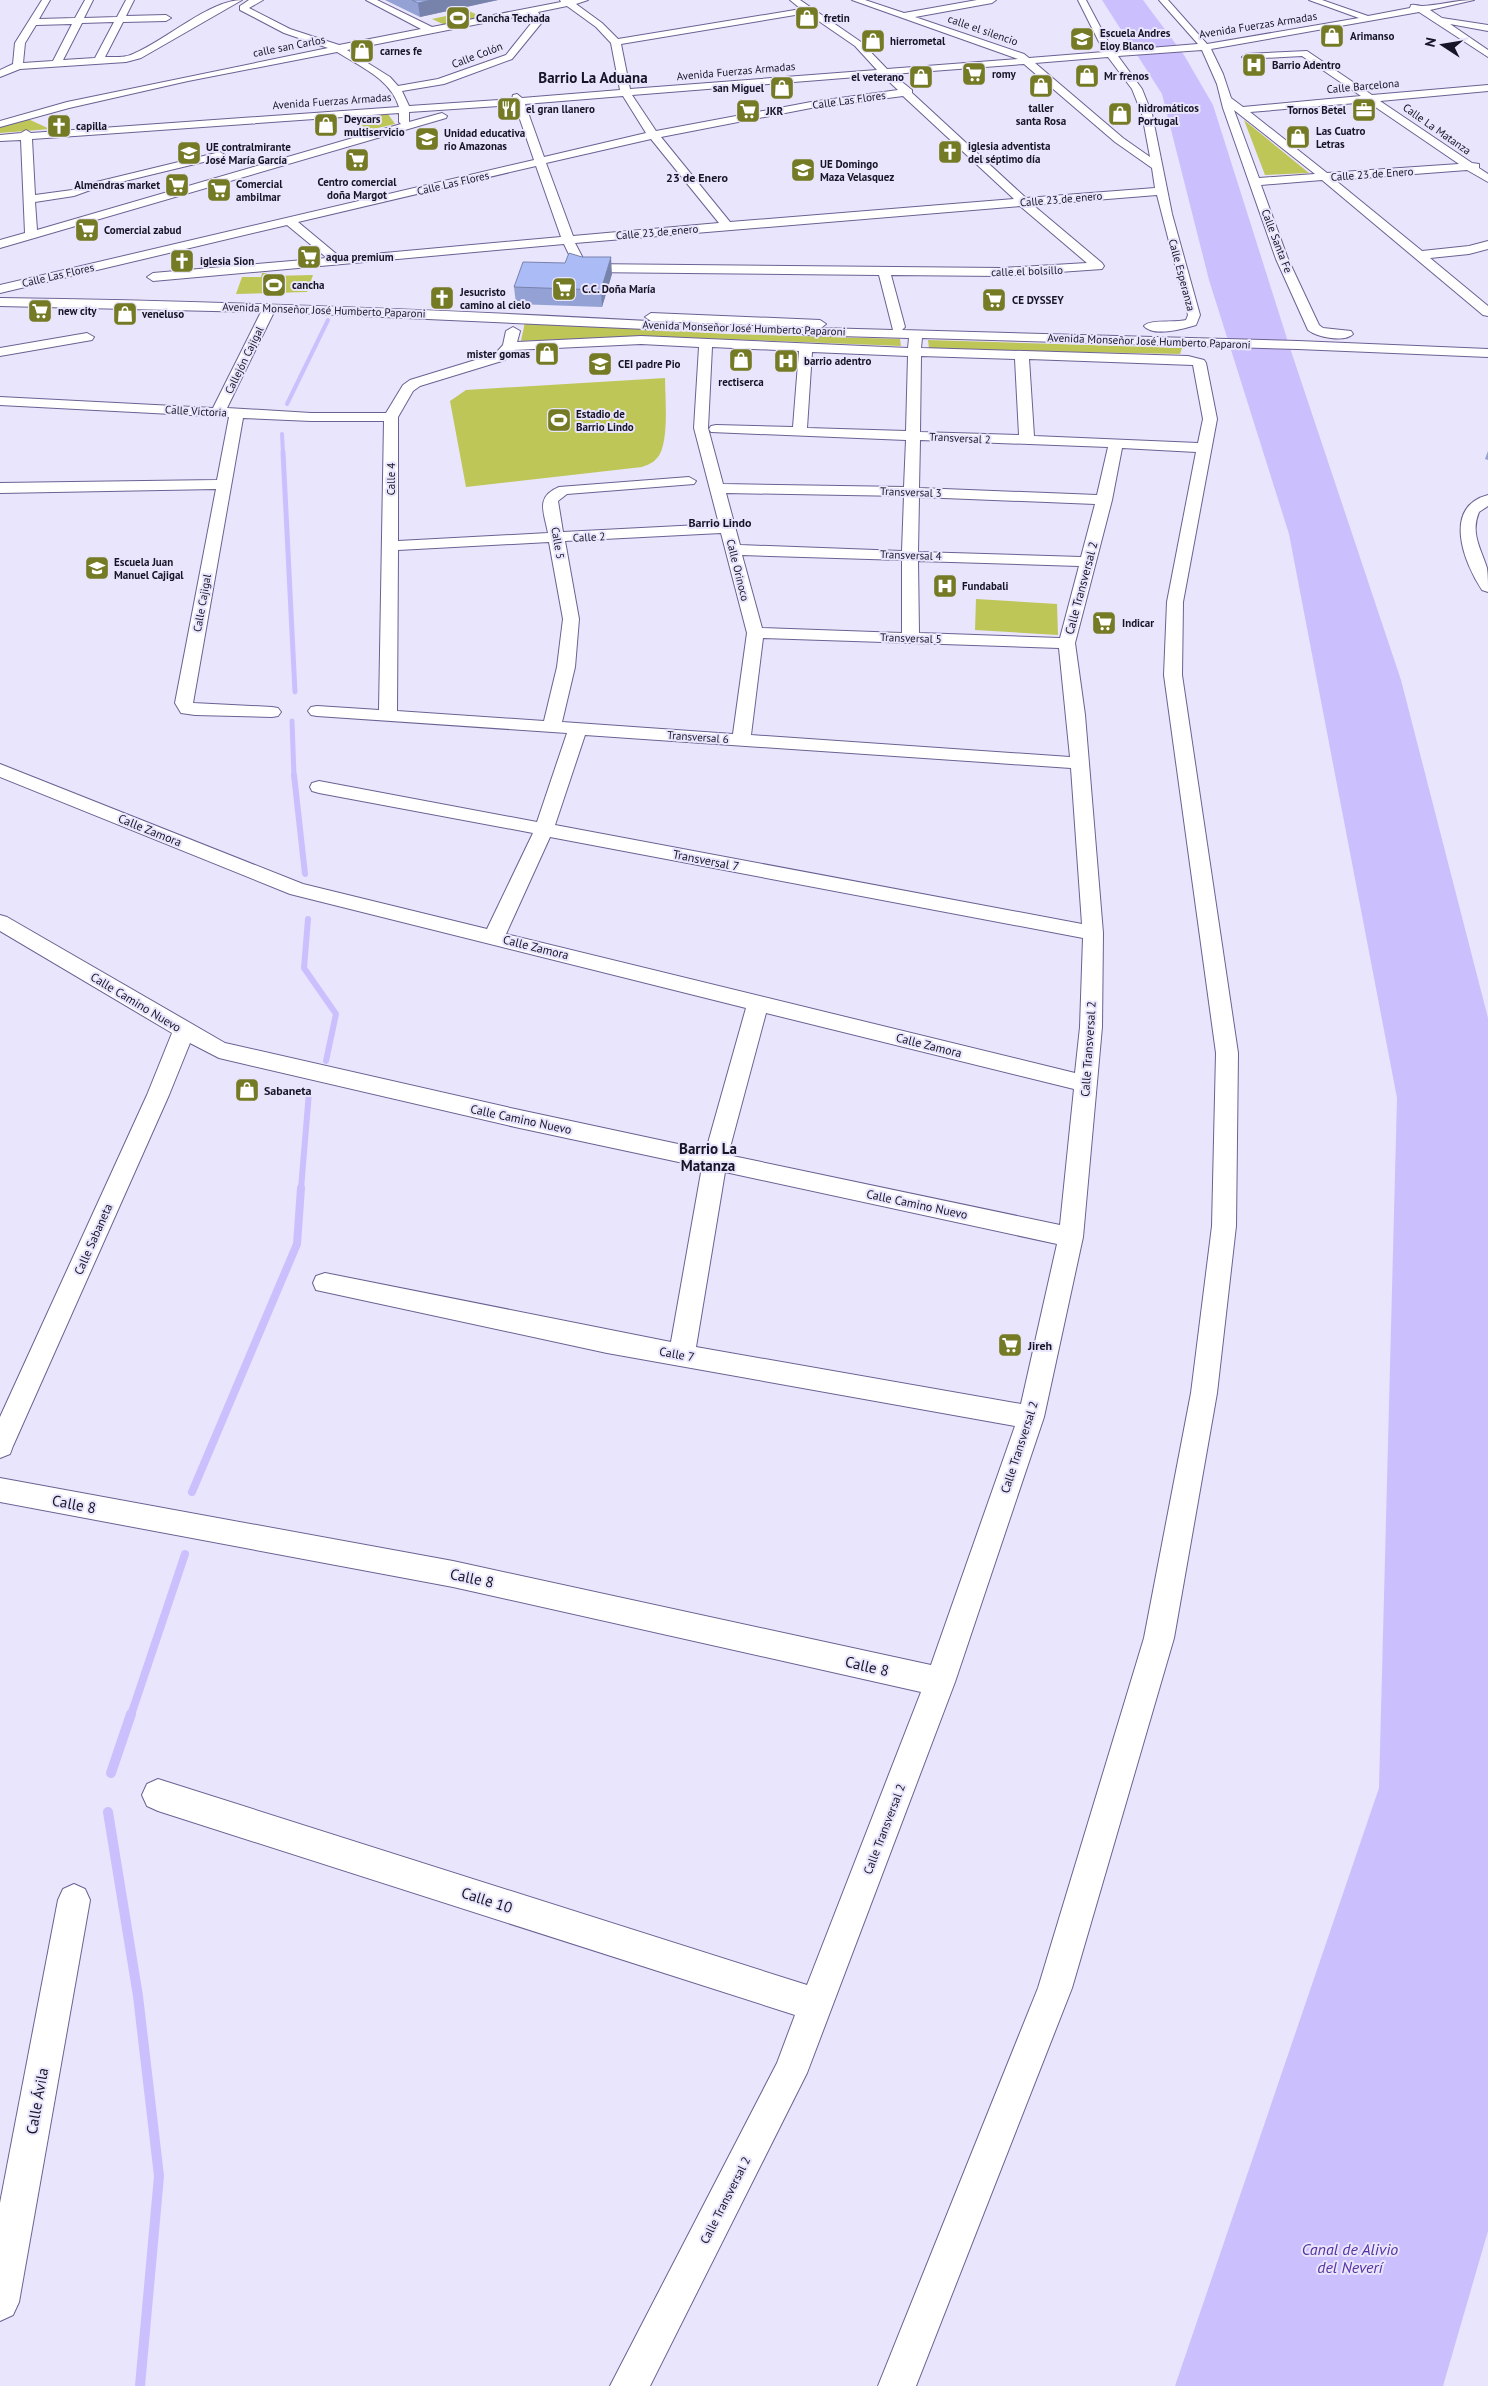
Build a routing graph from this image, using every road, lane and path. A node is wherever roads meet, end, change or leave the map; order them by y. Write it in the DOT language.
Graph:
graph roads {
  1 [pos="46,0"];
  2 [pos="89,0"];
  3 [pos="130,0"];
  4 [pos="220,0"];
  5 [pos="238,0"];
  6 [pos="259,0"];
  7 [pos="370,0"];
  8 [pos="584,0"];
  9 [pos="794,0"];
  10 [pos="856,0"];
  11 [pos="992,0"];
  12 [pos="1082,0"];
  13 [pos="1163,0"];
  14 [pos="1313,0"];
  15 [pos="1448,0"];
  16 [pos="1470,0"];
  17 [pos="567,1"];
  18 [pos="1397,2"];
  19 [pos="1417,8"];
  20 [pos="809,10"];
  21 [pos="215,11"];
  22 [pos="531,11"];
  23 [pos="903,16"];
  24 [pos="1364,16"];
  25 [pos="121,19"];
  26 [pos="1437,19"];
  27 [pos="78,20"];
  28 [pos="32,22"];
  29 [pos="1488,28"];
  30 [pos="432,31"];
  31 [pos="616,42"];
  32 [pos="1199,45"];
  33 [pos="149,50"];
  34 [pos="338,50"];
  35 [pos="1111,51"];
  36 [pos="1488,54"];
  37 [pos="1025,58"];
  38 [pos="1238,58"];
  39 [pos="98,61"];
  40 [pos="56,62"];
  41 [pos="18,66"];
  42 [pos="882,70"];
  43 [pos="71,71"];
  44 [pos="0,75"];
  45 [pos="1488,88"];
  46 [pos="396,89"];
  47 [pos="626,90"];
  48 [pos="908,92"];
  49 [pos="1371,98"];
  50 [pos="517,99"];
  51 [pos="1228,100"];
  52 [pos="490,101"];
  53 [pos="404,107"];
  54 [pos="1241,110"];
  55 [pos="0,124"];
  56 [pos="405,126"];
  57 [pos="26,135"];
  58 [pos="653,135"];
  59 [pos="0,137"];
  60 [pos="209,146"];
  61 [pos="220,155"];
  62 [pos="542,162"];
  63 [pos="1488,165"];
  64 [pos="1157,167"];
  65 [pos="1470,167"];
  66 [pos="250,170"];
  67 [pos="1326,178"];
  68 [pos="1488,179"];
  69 [pos="1255,182"];
  70 [pos="1161,191"];
  71 [pos="30,199"];
  72 [pos="1024,202"];
  73 [pos="290,220"];
  74 [pos="727,226"];
  75 [pos="0,232"];
  76 [pos="31,233"];
  77 [pos="568,240"];
  78 [pos="0,244"];
  79 [pos="1488,246"];
  80 [pos="1419,255"];
  81 [pos="141,256"];
  82 [pos="336,260"];
  83 [pos="884,271"];
  84 [pos="153,277"];
  85 [pos="0,290"];
  86 [pos="0,296"];
  87 [pos="164,298"];
  88 [pos="0,302"];
  89 [pos="269,309"];
  90 [pos="1488,312"];
  91 [pos="517,318"];
  92 [pos="933,322"];
  93 [pos="1137,325"];
  94 [pos="898,327"];
  95 [pos="915,331"];
  96 [pos="1358,334"];
  97 [pos="87,337"];
  98 [pos="706,342"];
  99 [pos="1297,342"];
  100 [pos="509,346"];
  101 [pos="806,347"];
  102 [pos="1488,348"];
  103 [pos="0,352"];
  104 [pos="914,352"];
  105 [pos="1488,353"];
  106 [pos="1022,356"];
  107 [pos="0,401"];
  108 [pos="218,412"];
  109 [pos="237,413"];
  110 [pos="392,417"];
  111 [pos="716,429"];
  112 [pos="800,432"];
  113 [pos="914,436"];
  114 [pos="1027,441"];
  115 [pos="1116,443"];
  116 [pos="1204,448"];
  117 [pos="690,481"];
  118 [pos="224,484"];
  119 [pos="0,488"];
  120 [pos="717,488"];
  121 [pos="913,492"];
  122 [pos="1104,500"];
  123 [pos="1488,500"];
  124 [pos="728,528"];
  125 [pos="557,538"];
  126 [pos="390,546"];
  127 [pos="733,550"];
  128 [pos="912,556"];
  129 [pos="1088,562"];
  130 [pos="1488,587"];
  131 [pos="755,633"];
  132 [pos="911,638"];
  133 [pos="1067,643"];
  134 [pos="317,711"];
  135 [pos="272,712"];
  136 [pos="388,716"];
  137 [pos="552,727"];
  138 [pos="578,728"];
  139 [pos="741,740"];
  140 [pos="1080,763"];
  141 [pos="0,770"];
  142 [pos="319,787"];
  143 [pos="544,830"];
  144 [pos="0,922"];
  145 [pos="1093,933"];
  146 [pos="494,937"];
  147 [pos="758,1002"];
  148 [pos="184,1031"];
  149 [pos="1086,1084"];
  150 [pos="715,1161"];
  151 [pos="1071,1237"];
  152 [pos="324,1283"];
  153 [pos="682,1355"];
  154 [pos="1031,1417"];
  155 [pos="0,1446"];
  156 [pos="0,1490"];
  157 [pos="940,1682"];
  158 [pos="158,1796"];
  159 [pos="74,1900"];
  160 [pos="816,2005"];
  161 [pos="0,2302"];
  162 [pos="629,2386"];
  163 [pos="896,2386"];
  1 -- 28 [label="street"];
  2 -- 27 [label="street"];
  3 -- 25 [label="street"];
  4 -- 21 [label="street"];
  5 -- 21 [label="street"];
  6 -- 34 [label="street"];
  7 -- 30 [label="street"];
  8 -- 17 [label="street, calle san Carlos"];
  9 -- 20 [label="street, calle el bolsillo"];
  10 -- 23 [label="street, calle el silencio"];
  11 -- 23 [label="street"];
  12 -- 35 [label="street, Calle Esperanza"];
  13 -- 32 [label="street, Calle Santa Fe"];
  14 -- 24 [label="street"];
  15 -- 19 [label="street, Avenida Fuerzas Armadas"];
  16 -- 19 [label="street, Avenida Fuerzas Armadas"];
  17 -- 22 [label="street, calle san Carlos"];
  17 -- 31 [label="street"];
  18 -- 19 [label="street"];
  19 -- 24 [label="street, Avenida Fuerzas Armadas"];
  19 -- 26 [label="street"];
  19 -- 32 [label="street, Avenida Fuerzas Armadas"];
  20 -- 31 [label="street"];
  20 -- 42 [label="street, calle el bolsillo"];
  21 -- 33 [label="street"];
  22 -- 30 [label="street, calle san Carlos"];
  22 -- 46 [label="street, Calle Colón"];
  23 -- 37 [label="street, calle el silencio"];
  24 -- 32 [label="street, Avenida Fuerzas Armadas"];
  25 -- 27 [label="street"];
  25 -- 33 [label="street"];
  25 -- 39 [label="street"];
  26 -- 29 [label="street"];
  26 -- 36 [label="street"];
  27 -- 28 [label="street"];
  27 -- 40 [label="street"];
  28 -- 41 [label="street"];
  30 -- 34 [label="street, calle san Carlos"];
  31 -- 47 [label="street"];
  32 -- 35 [label="street, Avenida Fuerzas Armadas"];
  32 -- 51 [label="street, Calle Santa Fe"];
  33 -- 39 [label="street"];
  34 -- 46 [label="street"];
  34 -- 55 [label="street, calle san Carlos"];
  35 -- 37 [label="street, Avenida Fuerzas Armadas"];
  35 -- 64 [label="street, Calle Esperanza"];
  37 -- 42 [label="street, Avenida Fuerzas Armadas"];
  37 -- 64 [label="street, calle el silencio"];
  38 -- 49 [label="street, Calle La Matanza"];
  39 -- 40 [label="street"];
  40 -- 41 [label="street"];
  41 -- 44 [label="street"];
  42 -- 47 [label="street, Avenida Fuerzas Armadas"];
  42 -- 48 [label="street, calle el bolsillo"];
  43 -- 44 [label="street"];
  45 -- 49 [label="street, Calle Barcelona"];
  46 -- 53 [label="street"];
  47 -- 50 [label="street, Avenida Fuerzas Armadas"];
  47 -- 58 [label="street"];
  48 -- 58 [label="street, Calle Las Flores"];
  48 -- 72 [label="street, calle el bolsillo"];
  49 -- 54 [label="street, Calle Barcelona"];
  49 -- 65 [label="street, Calle La Matanza"];
  50 -- 52 [label="street, Avenida Fuerzas Armadas"];
  50 -- 62 [label="street"];
  51 -- 54 [label="street"];
  51 -- 69 [label="street, Calle Santa Fe"];
  52 -- 53 [label="street, Avenida Fuerzas Armadas"];
  52 -- 56 [label="street"];
  53 -- 56 [label="street"];
  53 -- 57 [label="street, Avenida Fuerzas Armadas"];
  54 -- 67 [label="street"];
  56 -- 66 [label="street"];
  57 -- 59 [label="street, Avenida Fuerzas Armadas"];
  57 -- 71 [label="street"];
  58 -- 62 [label="street, Calle Las Flores"];
  58 -- 74 [label="street"];
  60 -- 61 [label="street"];
  61 -- 66 [label="street"];
  61 -- 71 [label="street"];
  62 -- 73 [label="street, Calle Las Flores"];
  62 -- 77 [label="street"];
  63 -- 65 [label="street, Calle 23 de Enero"];
  64 -- 70 [label="street, Calle Esperanza"];
  65 -- 67 [label="street, Calle 23 de Enero"];
  65 -- 68 [label="street, Calle La Matanza"];
  66 -- 76 [label="street"];
  67 -- 69 [label="street, Calle 23 de Enero"];
  67 -- 80 [label="street"];
  69 -- 96 [label="street, Calle Santa Fe"];
  70 -- 72 [label="street, Calle 23 de enero"];
  70 -- 93 [label="street, Calle Esperanza"];
  71 -- 76 [label="street"];
  72 -- 74 [label="street, Calle 23 de enero"];
  72 -- 83 [label="street, calle el bolsillo"];
  73 -- 81 [label="street, Calle Las Flores"];
  73 -- 82 [label="street"];
  74 -- 77 [label="street, Calle 23 de enero"];
  75 -- 76 [label="street"];
  76 -- 78 [label="street"];
  77 -- 82 [label="street, Calle 23 de enero"];
  77 -- 83 [label="street, calle el bolsillo"];
  79 -- 80 [label="street"];
  80 -- 90 [label="street"];
  81 -- 84 [label="street"];
  81 -- 85 [label="street, Calle Las Flores"];
  82 -- 84 [label="street, Calle 23 de enero"];
  83 -- 94 [label="street"];
  84 -- 87 [label="street"];
  86 -- 87 [label="street, Avenida Monseñor José Humberto Paparoni"];
  87 -- 94 [label="street, Avenida Monseñor José Humberto Paparoni"];
  88 -- 89 [label="street, Avenida Monseñor José Humberto Paparoni"];
  89 -- 91 [label="street, Avenida Monseñor José Humberto Paparoni"];
  89 -- 108 [label="street, Callejón Cajigal"];
  91 -- 95 [label="street, Avenida Monseñor José Humberto Paparoni"];
  91 -- 100 [label="street"];
  92 -- 95 [label="street"];
  94 -- 95 [label="street, Avenida Monseñor José Humberto Paparoni"];
  95 -- 99 [label="street, Avenida Monseñor José Humberto Paparoni"];
  95 -- 104 [label="street"];
  97 -- 103 [label="street"];
  98 -- 100 [label="street"];
  98 -- 101 [label="street"];
  98 -- 120 [label="street, Calle Orinoco"];
  99 -- 102 [label="street, Avenida Monseñor José Humberto Paparoni"];
  99 -- 105 [label="street, Avenida Monseñor José Humberto Paparoni"];
  100 -- 110 [label="street, Calle 4"];
  101 -- 104 [label="street"];
  101 -- 112 [label="street"];
  104 -- 106 [label="street"];
  104 -- 113 [label="street"];
  106 -- 114 [label="street"];
  106 -- 116 [label="street"];
  107 -- 108 [label="street, Calle Victoria"];
  108 -- 109 [label="street, Calle Victoria"];
  109 -- 110 [label="street, Calle Victoria"];
  109 -- 118 [label="street, Calle Cajigal"];
  110 -- 126 [label="street, Calle 4"];
  111 -- 112 [label="street, Transversal 2"];
  112 -- 113 [label="street, Transversal 2"];
  113 -- 114 [label="street, Transversal 2"];
  113 -- 121 [label="street"];
  114 -- 115 [label="street, Transversal 2"];
  115 -- 116 [label="street, Transversal 2"];
  115 -- 122 [label="street, Calle Transversal 2"];
  116 -- 163 [label="street"];
  117 -- 125 [label="street, Calle 5"];
  118 -- 119 [label="street"];
  118 -- 135 [label="street, Calle Cajigal"];
  120 -- 121 [label="street, Transversal 3"];
  120 -- 124 [label="street, Calle Orinoco"];
  121 -- 122 [label="street, Transversal 3"];
  121 -- 128 [label="street"];
  122 -- 129 [label="street, Calle Transversal 2"];
  123 -- 130 [label="street"];
  124 -- 125 [label="street, Calle 2"];
  124 -- 127 [label="street, Calle Orinoco"];
  125 -- 126 [label="street, Calle 2"];
  125 -- 137 [label="street, Calle 5"];
  126 -- 136 [label="street, Calle 4"];
  127 -- 128 [label="street, Transversal 4"];
  127 -- 131 [label="street, Calle Orinoco"];
  128 -- 129 [label="street, Transversal 4"];
  128 -- 132 [label="street"];
  129 -- 133 [label="street, Calle Transversal 2"];
  131 -- 132 [label="street, Transversal 5"];
  131 -- 139 [label="street, Calle Orinoco"];
  132 -- 133 [label="street, Transversal 5"];
  133 -- 140 [label="street, Calle Transversal 2"];
  134 -- 136 [label="street, Transversal 6"];
  136 -- 137 [label="street, Transversal 6"];
  137 -- 138 [label="street, Transversal 6"];
  138 -- 139 [label="street, Transversal 6"];
  138 -- 143 [label="street"];
  139 -- 140 [label="street, Transversal 6"];
  140 -- 145 [label="street, Calle Transversal 2"];
  141 -- 146 [label="street, Calle Zamora"];
  142 -- 143 [label="street, Transversal 7"];
  143 -- 145 [label="street, Transversal 7"];
  143 -- 146 [label="street"];
  144 -- 148 [label="street, Calle Camino Nuevo"];
  145 -- 149 [label="street, Calle Transversal 2"];
  146 -- 147 [label="street, Calle Zamora"];
  147 -- 149 [label="street, Calle Zamora"];
  147 -- 150 [label="street"];
  148 -- 150 [label="street, Calle Camino Nuevo"];
  148 -- 155 [label="street, Calle Sabaneta"];
  149 -- 151 [label="street, Calle Transversal 2"];
  150 -- 151 [label="street, Calle Camino Nuevo"];
  150 -- 153 [label="street"];
  151 -- 154 [label="street, Calle Transversal 2"];
  152 -- 153 [label="street, Calle 7"];
  153 -- 154 [label="street, Calle 7"];
  154 -- 157 [label="street, Calle Transversal 2"];
  156 -- 157 [label="street, Calle 8"];
  157 -- 160 [label="street, Calle Transversal 2"];
  158 -- 160 [label="street, Calle 10"];
  159 -- 161 [label="street, Calle Ávila"];
  160 -- 162 [label="street, Calle Transversal 2"];
}
